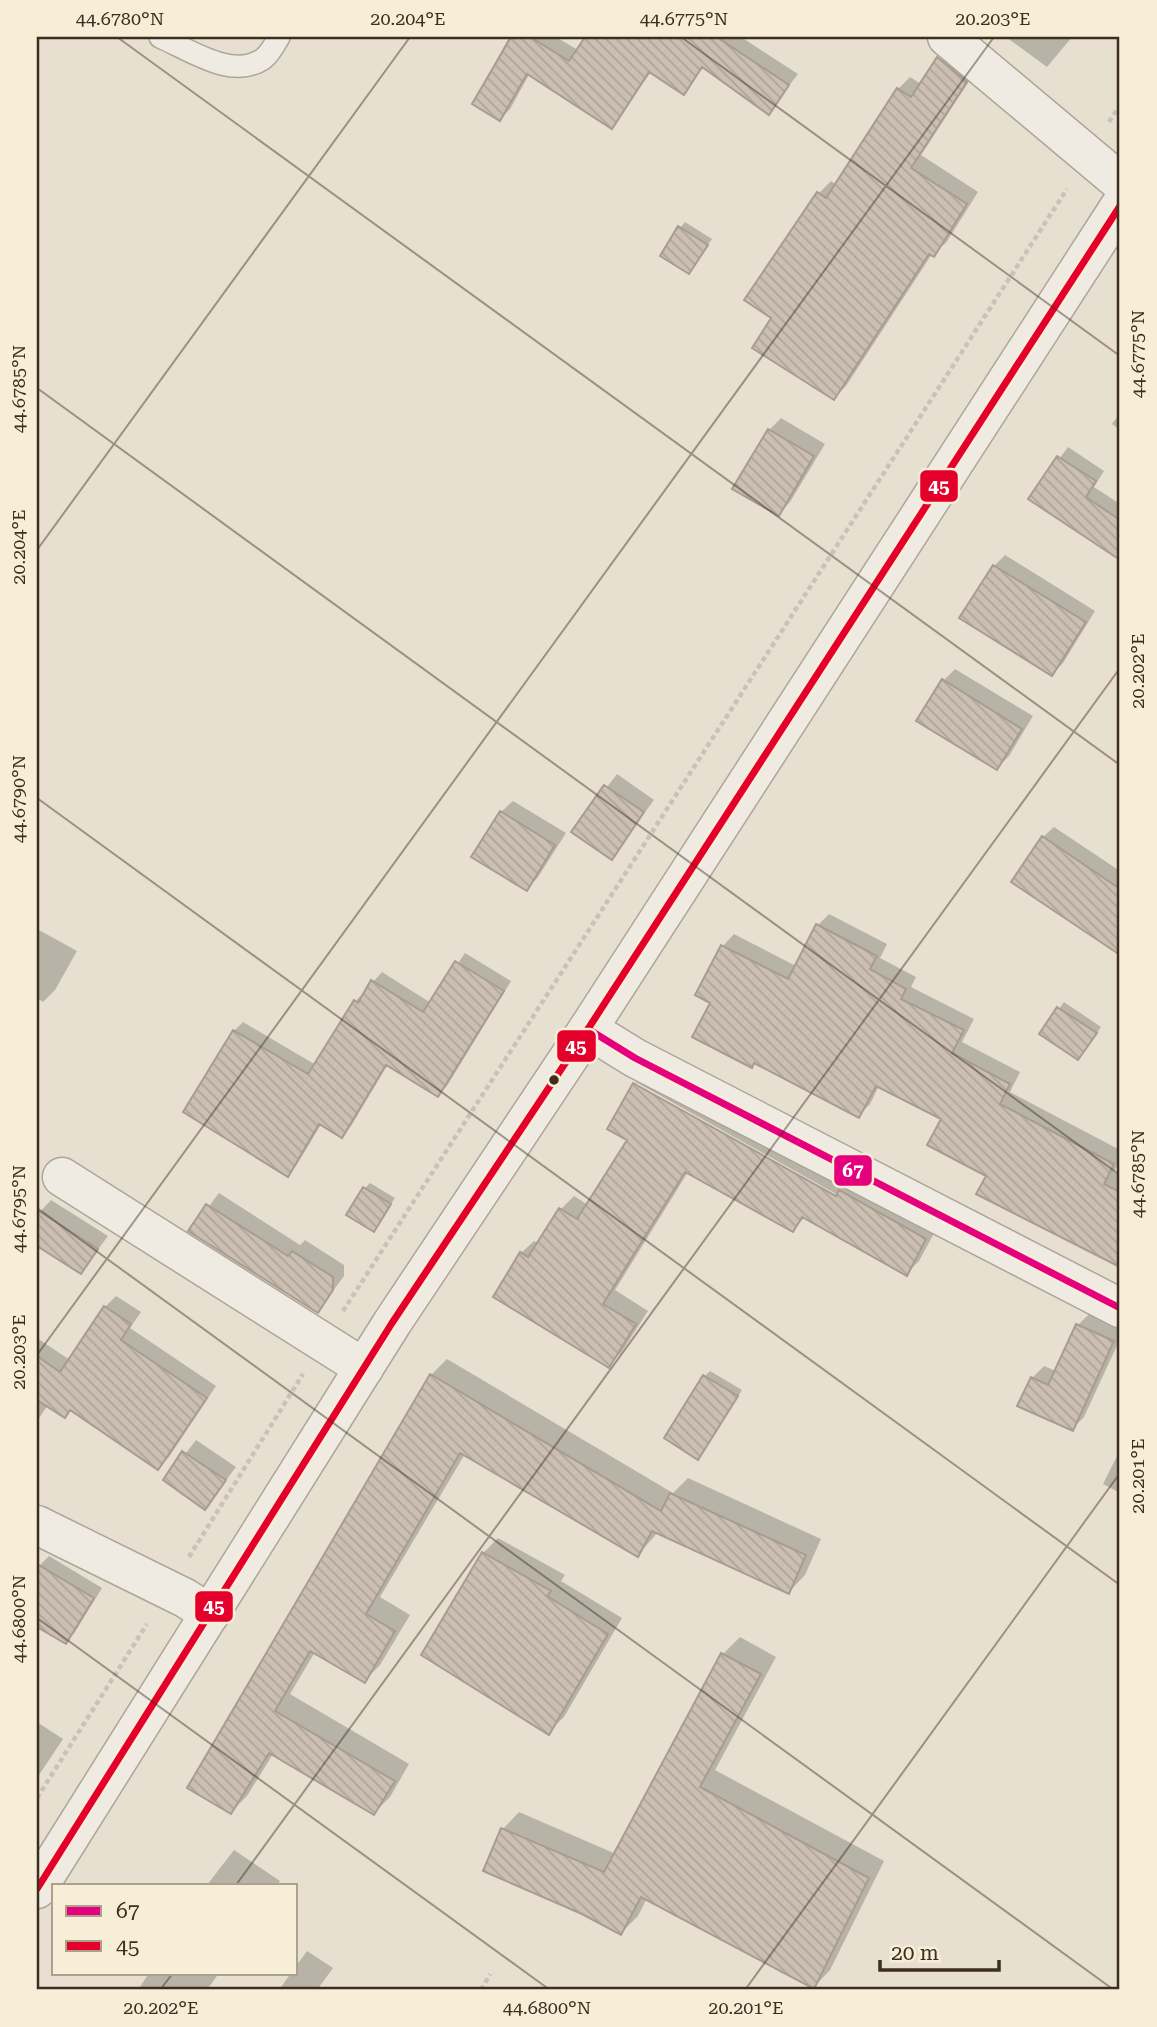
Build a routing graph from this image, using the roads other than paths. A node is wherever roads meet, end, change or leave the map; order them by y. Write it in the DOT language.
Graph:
graph roads {
  1 [pos="160,37"];
  2 [pos="279,37"];
  3 [pos="947,37"];
  4 [pos="1120,182"];
  5 [pos="1120,206"];
  6 [pos="588,1030"];
  7 [pos="62,1177"];
  8 [pos="1120,1308"];
  9 [pos="364,1368"];
  10 [pos="37,1524"];
  11 [pos="209,1615"];
  12 [pos="37,1889"];
  1 -- 2 [label="lane"];
  3 -- 4 [label="street"];
  5 -- 6 [label="street"];
  6 -- 8 [label="street"];
  6 -- 9 [label="street"];
  7 -- 9 [label="street"];
  9 -- 11 [label="street"];
  10 -- 11 [label="street"];
  11 -- 12 [label="street"];
}
